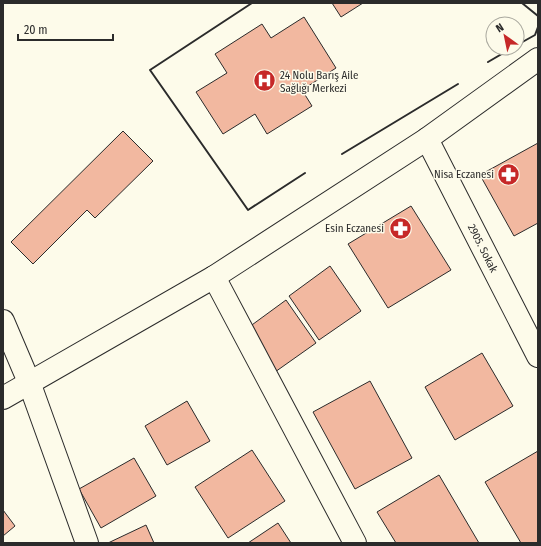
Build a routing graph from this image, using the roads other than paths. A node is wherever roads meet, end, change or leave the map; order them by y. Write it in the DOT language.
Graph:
graph roads {
  1 [pos="538,59"];
  2 [pos="427,139"];
  3 [pos="214,276"];
  4 [pos="3,321"];
  5 [pos="538,356"];
  6 [pos="29,382"];
  7 [pos="3,398"];
  8 [pos="87,543"];
  9 [pos="355,543"];
  1 -- 2 [label="street"];
  2 -- 3 [label="street"];
  2 -- 5 [label="street, 2905. Sokak"];
  3 -- 6 [label="street"];
  3 -- 9 [label="street"];
  4 -- 6 [label="street"];
  6 -- 7 [label="street"];
  6 -- 8 [label="street"];
}
